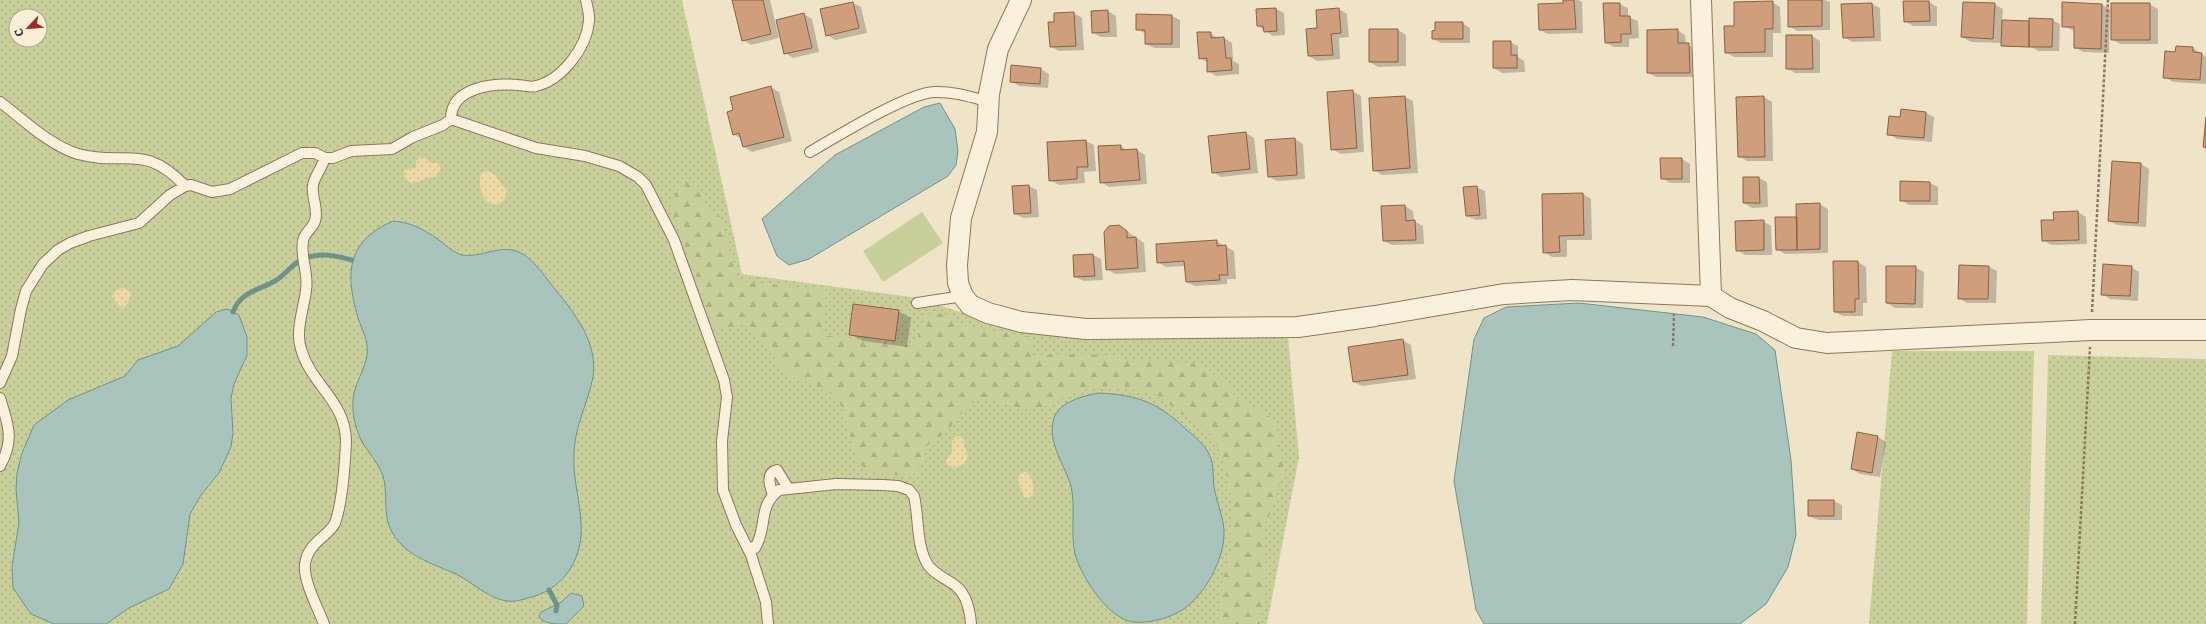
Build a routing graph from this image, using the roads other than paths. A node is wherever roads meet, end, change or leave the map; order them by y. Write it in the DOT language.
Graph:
graph roads {
  1 [pos="586,0"];
  2 [pos="1021,0"];
  3 [pos="1701,0"];
  4 [pos="0,102"];
  5 [pos="988,102"];
  6 [pos="451,119"];
  7 [pos="810,152"];
  8 [pos="325,158"];
  9 [pos="184,186"];
  10 [pos="963,296"];
  11 [pos="1711,296"];
  12 [pos="917,303"];
  13 [pos="2206,330"];
  14 [pos="0,383"];
  15 [pos="0,398"];
  16 [pos="0,466"];
  17 [pos="788,488"];
  18 [pos="773,495"];
  19 [pos="747,547"];
  20 [pos="324,624"];
  21 [pos="768,624"];
  22 [pos="971,624"];
  1 -- 6 [label="lane"];
  2 -- 5 [label="street"];
  3 -- 11 [label="street"];
  4 -- 9 [label="lane"];
  5 -- 7 [label="lane"];
  5 -- 10 [label="street"];
  6 -- 8 [label="lane"];
  6 -- 19 [label="lane"];
  8 -- 9 [label="lane"];
  8 -- 20 [label="lane"];
  9 -- 14 [label="lane"];
  10 -- 11 [label="street"];
  10 -- 12 [label="lane"];
  11 -- 13 [label="street"];
  15 -- 16 [label="lane"];
  17 -- 18 [label="lane"];
  17 -- 18 [label="lane"];
  17 -- 22 [label="lane"];
  18 -- 19 [label="lane"];
  19 -- 21 [label="lane"];
}
